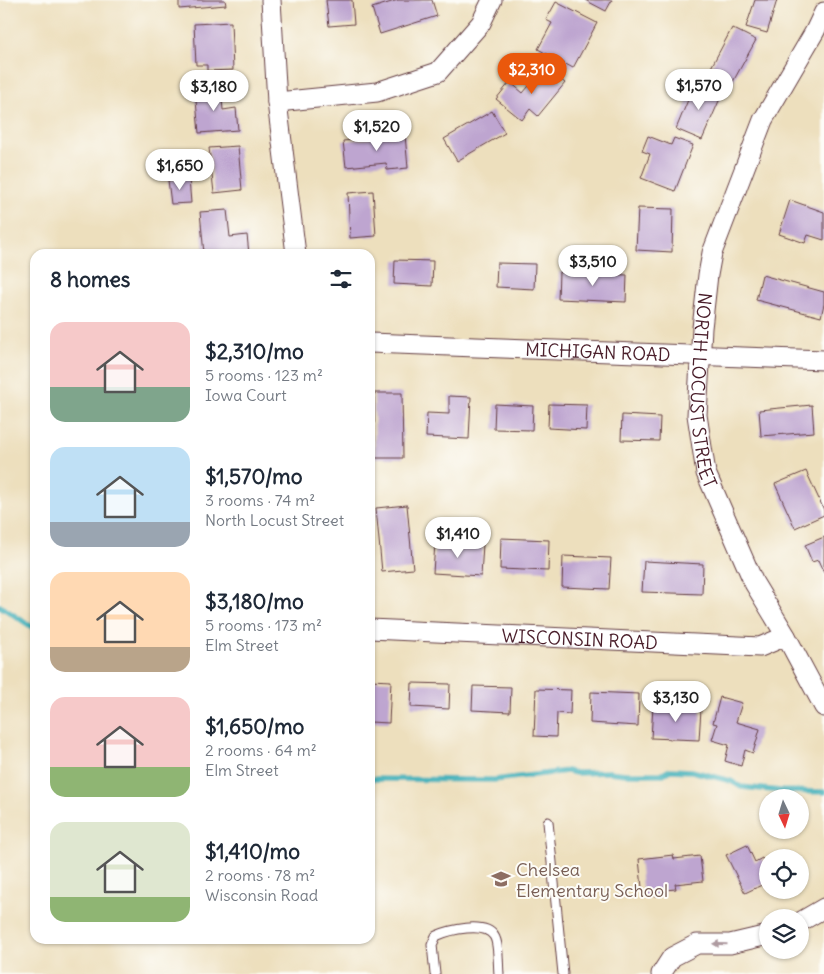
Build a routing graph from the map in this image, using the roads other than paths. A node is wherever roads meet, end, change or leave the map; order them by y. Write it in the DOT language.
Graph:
graph roads {
  1 [pos="271,0"];
  2 [pos="492,0"];
  3 [pos="824,12"];
  4 [pos="820,33"];
  5 [pos="277,102"];
  6 [pos="295,249"];
  7 [pos="375,343"];
  8 [pos="701,355"];
  9 [pos="824,360"];
  10 [pos="375,629"];
  11 [pos="786,636"];
  12 [pos="824,707"];
  13 [pos="548,822"];
  14 [pos="824,908"];
  15 [pos="809,917"];
  16 [pos="759,937"];
  17 [pos="435,974"];
  18 [pos="499,974"];
  19 [pos="562,974"];
  20 [pos="661,974"];
  1 -- 5 [label="street"];
  2 -- 5 [label="street"];
  3 -- 4 [label="street, NORTH LOCUST STREET"];
  4 -- 8 [label="street, NORTH LOCUST STREET"];
  5 -- 6 [label="street"];
  7 -- 8 [label="street, MICHIGAN ROAD"];
  8 -- 9 [label="street, MICHIGAN ROAD"];
  8 -- 11 [label="street, NORTH LOCUST STREET"];
  10 -- 11 [label="street, WISCONSIN ROAD"];
  11 -- 12 [label="street, NORTH LOCUST STREET"];
  13 -- 19 [label="lane"];
  14 -- 15 [label="street"];
  16 -- 20 [label="street, one-way"];
  17 -- 18 [label="lane"];
}
